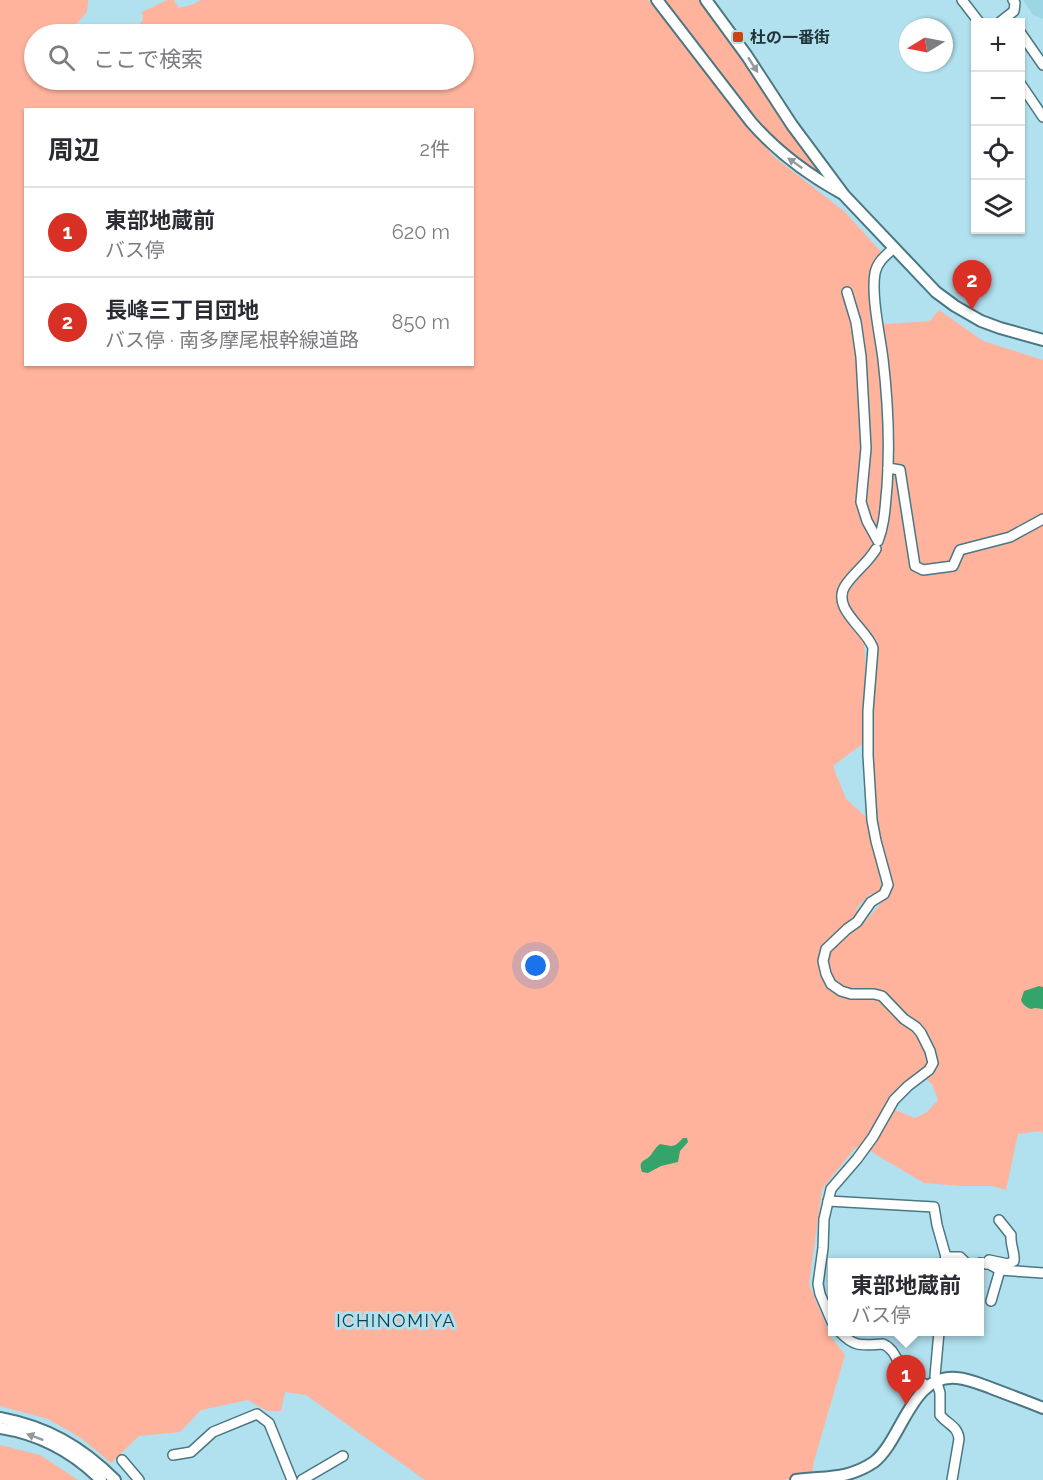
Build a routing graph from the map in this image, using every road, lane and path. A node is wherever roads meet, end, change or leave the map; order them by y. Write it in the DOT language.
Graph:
graph roads {
  1 [pos="657,0"];
  2 [pos="706,0"];
  3 [pos="962,0"];
  4 [pos="1013,0"];
  5 [pos="976,18"];
  6 [pos="1005,18"];
  7 [pos="1025,39"];
  8 [pos="1043,64"];
  9 [pos="1025,90"];
  10 [pos="1043,117"];
  11 [pos="844,195"];
  12 [pos="894,248"];
  13 [pos="847,292"];
  14 [pos="1043,340"];
  15 [pos="888,468"];
  16 [pos="1043,519"];
  17 [pos="876,549"];
  18 [pos="828,1201"];
  19 [pos="999,1220"];
  20 [pos="945,1258"];
  21 [pos="984,1263"];
  22 [pos="984,1264"];
  23 [pos="1000,1270"];
  24 [pos="1043,1273"];
  25 [pos="991,1300"];
  26 [pos="828,1306"];
  27 [pos="844,1336"];
  28 [pos="938,1336"];
  29 [pos="932,1384"];
  30 [pos="1043,1407"];
  31 [pos="0,1418"];
  32 [pos="0,1428"];
  33 [pos="173,1455"];
  34 [pos="343,1456"];
  35 [pos="123,1460"];
  36 [pos="101,1480"];
  37 [pos="115,1480"];
  38 [pos="139,1480"];
  39 [pos="292,1480"];
  40 [pos="302,1480"];
  41 [pos="796,1480"];
  42 [pos="952,1480"];
  11 -- 1 [label="main road, one-way"];
  2 -- 11 [label="main road, one-way"];
  3 -- 5 [label="street"];
  4 -- 6 [label="street"];
  7 -- 8 [label="street"];
  9 -- 10 [label="street"];
  11 -- 12 [label="main road"];
  12 -- 14 [label="main road"];
  12 -- 15 [label="street"];
  13 -- 15 [label="street"];
  15 -- 16 [label="street"];
  17 -- 18 [label="street"];
  18 -- 20 [label="street"];
  18 -- 26 [label="street"];
  19 -- 21 [label="street"];
  22 -- 23 [label="street"];
  23 -- 24 [label="street"];
  23 -- 25 [label="street"];
  27 -- 29 [label="street"];
  28 -- 29 [label="street"];
  29 -- 30 [label="main road"];
  29 -- 41 [label="main road"];
  29 -- 42 [label="street"];
  31 -- 37 [label="main road"];
  36 -- 32 [label="main road, one-way"];
  33 -- 39 [label="street"];
  34 -- 40 [label="street"];
  35 -- 38 [label="street"];
}
